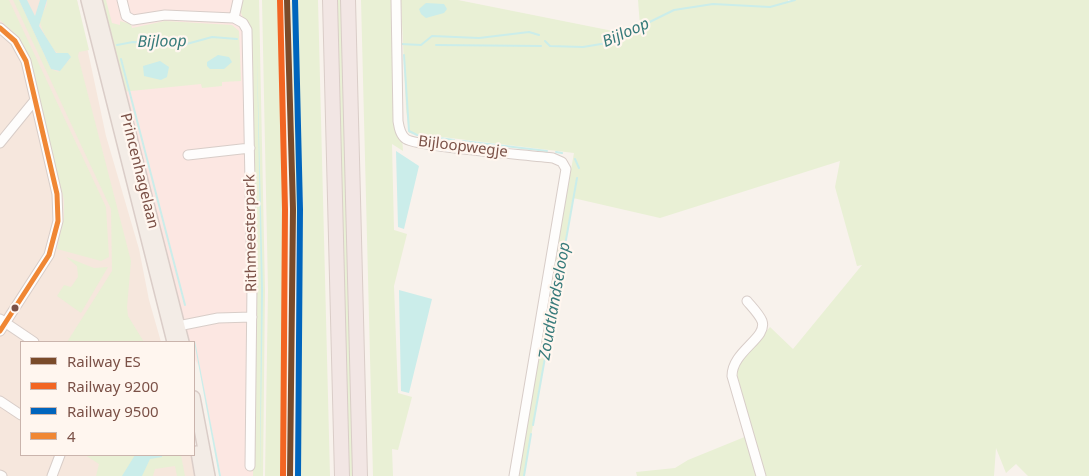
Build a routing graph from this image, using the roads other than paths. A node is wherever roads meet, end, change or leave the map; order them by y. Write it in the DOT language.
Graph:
graph roads {
  1 [pos="87,0"];
  2 [pos="96,0"];
  3 [pos="122,0"];
  4 [pos="238,0"];
  5 [pos="330,0"];
  6 [pos="348,0"];
  7 [pos="396,0"];
  8 [pos="234,18"];
  9 [pos="0,28"];
  10 [pos="35,100"];
  11 [pos="0,143"];
  12 [pos="250,148"];
  13 [pos="188,155"];
  14 [pos="748,301"];
  15 [pos="252,317"];
  16 [pos="3,321"];
  17 [pos="174,327"];
  18 [pos="0,331"];
  19 [pos="33,341"];
  20 [pos="173,341"];
  21 [pos="182,341"];
  22 [pos="0,401"];
  23 [pos="195,402"];
  24 [pos="20,414"];
  25 [pos="195,439"];
  26 [pos="60,456"];
  27 [pos="250,466"];
  28 [pos="52,476"];
  29 [pos="201,476"];
  30 [pos="209,476"];
  31 [pos="342,476"];
  32 [pos="360,476"];
  33 [pos="514,476"];
  34 [pos="761,476"];
  1 -- 17 [label="main road, Princenhagelaan"];
  2 -- 17 [label="main road, Princenhagelaan"];
  3 -- 8 [label="street"];
  4 -- 8 [label="street"];
  5 -- 31 [label="highway"];
  6 -- 32 [label="highway"];
  7 -- 33 [label="street, Bijloopwegje"];
  8 -- 12 [label="street, Rithmeesterpark"];
  9 -- 10 [label="street"];
  10 -- 11 [label="street"];
  10 -- 16 [label="street"];
  12 -- 13 [label="street"];
  12 -- 15 [label="street, Rithmeesterpark"];
  14 -- 34 [label="street"];
  15 -- 17 [label="street"];
  15 -- 27 [label="street, Rithmeesterpark"];
  16 -- 18 [label="street"];
  16 -- 19 [label="street"];
  17 -- 20 [label="main road, Princenhagelaan"];
  17 -- 21 [label="main road, Princenhagelaan"];
  22 -- 24 [label="street"];
  23 -- 30 [label="main road"];
  25 -- 29 [label="main road"];
  26 -- 28 [label="street"];
}
